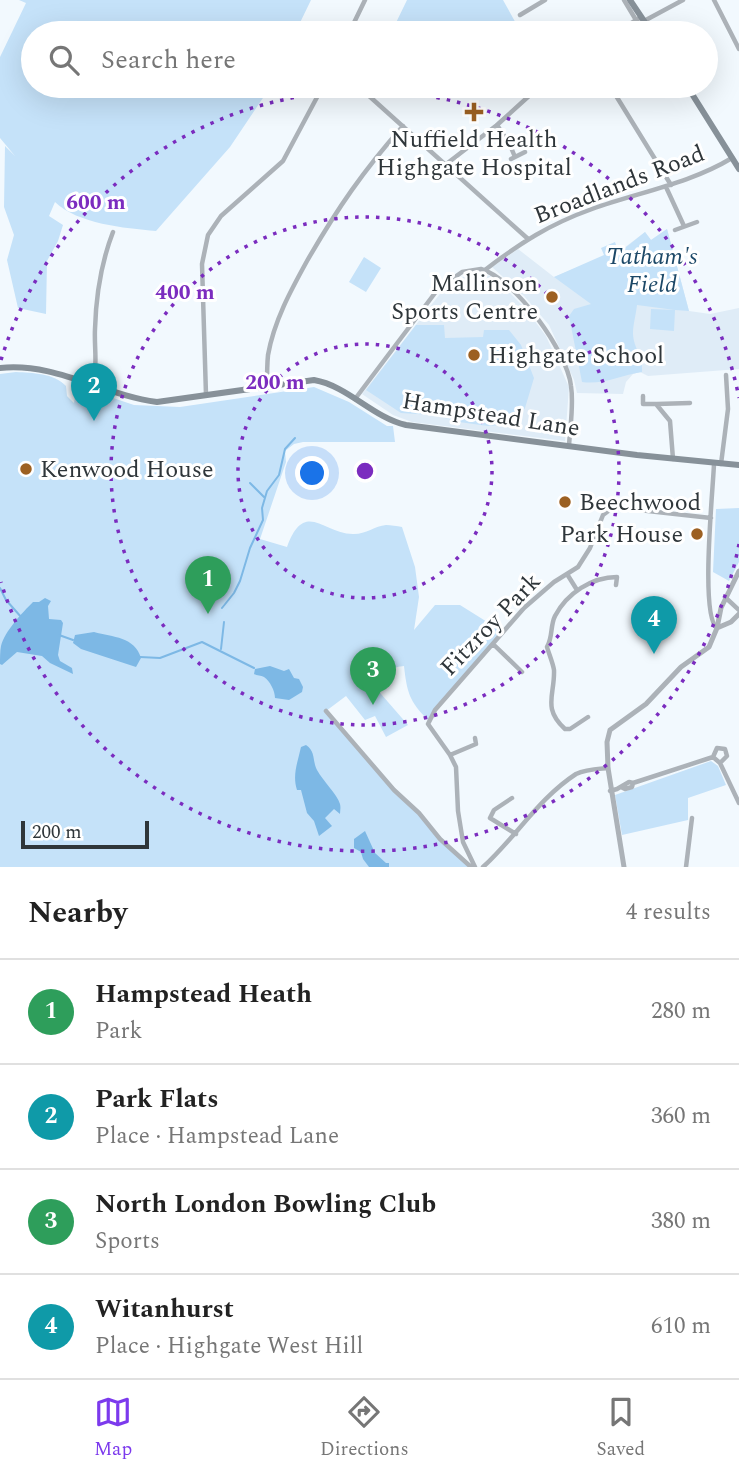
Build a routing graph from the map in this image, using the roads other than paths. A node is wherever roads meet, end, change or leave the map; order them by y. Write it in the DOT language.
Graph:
graph roads {
  1 [pos="365,0"];
  2 [pos="545,0"];
  3 [pos="624,0"];
  4 [pos="631,0"];
  5 [pos="682,0"];
  6 [pos="714,0"];
  7 [pos="539,1"];
  8 [pos="520,15"];
  9 [pos="640,19"];
  10 [pos="355,21"];
  11 [pos="637,21"];
  12 [pos="739,49"];
  13 [pos="318,98"];
  14 [pos="372,98"];
  15 [pos="527,98"];
  16 [pos="617,98"];
  17 [pos="694,98"];
  18 [pos="497,125"];
  19 [pos="403,126"];
  20 [pos="525,152"];
  21 [pos="732,158"];
  22 [pos="445,164"];
  23 [pos="739,169"];
  24 [pos="668,186"];
  25 [pos="697,222"];
  26 [pos="684,226"];
  27 [pos="675,230"];
  28 [pos="113,232"];
  29 [pos="527,238"];
  30 [pos="485,270"];
  31 [pos="0,369"];
  32 [pos="726,375"];
  33 [pos="93,384"];
  34 [pos="267,388"];
  35 [pos="643,396"];
  36 [pos="206,397"];
  37 [pos="355,399"];
  38 [pos="690,403"];
  39 [pos="656,404"];
  40 [pos="569,446"];
  41 [pos="673,459"];
  42 [pos="717,464"];
  43 [pos="739,465"];
  44 [pos="711,518"];
  45 [pos="739,571"];
  46 [pos="567,574"];
  47 [pos="617,585"];
  48 [pos="577,590"];
  49 [pos="726,598"];
  50 [pos="739,612"];
  51 [pos="717,628"];
  52 [pos="493,644"];
  53 [pos="522,672"];
  54 [pos="326,711"];
  55 [pos="587,717"];
  56 [pos="475,738"];
  57 [pos="450,755"];
  58 [pos="713,757"];
  59 [pos="720,763"];
  60 [pos="608,768"];
  61 [pos="610,790"];
  62 [pos="512,799"];
  63 [pos="739,803"];
  64 [pos="692,818"];
  65 [pos="516,834"];
  66 [pos="473,867"];
  67 [pos="483,867"];
  68 [pos="624,867"];
  69 [pos="686,867"];
  1 -- 10 [label="street"];
  2 -- 7 [label="street"];
  3 -- 9 [label="street"];
  4 -- 9 [label="main road"];
  5 -- 9 [label="street"];
  6 -- 12 [label="street"];
  7 -- 8 [label="street"];
  9 -- 11 [label="street"];
  13 -- 36 [label="street"];
  14 -- 19 [label="street"];
  15 -- 18 [label="street"];
  16 -- 24 [label="street"];
  17 -- 21 [label="main road"];
  18 -- 20 [label="street"];
  18 -- 22 [label="street"];
  19 -- 22 [label="street"];
  19 -- 34 [label="street"];
  21 -- 23 [label="main road"];
  21 -- 24 [label="street, Broadlands Road"];
  22 -- 29 [label="street"];
  24 -- 26 [label="street"];
  24 -- 29 [label="street, Broadlands Road"];
  25 -- 26 [label="street"];
  26 -- 27 [label="street"];
  28 -- 33 [label="street"];
  29 -- 30 [label="street, Broadlands Road"];
  30 -- 37 [label="street"];
  30 -- 40 [label="street"];
  31 -- 33 [label="main road, Hampstead Lane"];
  32 -- 42 [label="street"];
  33 -- 36 [label="main road, Hampstead Lane"];
  34 -- 36 [label="main road, Hampstead Lane"];
  34 -- 37 [label="main road, Hampstead Lane"];
  35 -- 39 [label="street"];
  37 -- 40 [label="main road, Hampstead Lane"];
  38 -- 39 [label="street"];
  39 -- 41 [label="street"];
  40 -- 41 [label="main road, Hampstead Lane"];
  41 -- 42 [label="main road, Hampstead Lane"];
  42 -- 43 [label="main road, Hampstead Lane"];
  42 -- 44 [label="street"];
  44 -- 46 [label="street, Fitzroy Park"];
  44 -- 51 [label="street"];
  45 -- 49 [label="street"];
  46 -- 48 [label="street"];
  46 -- 52 [label="street, Fitzroy Park"];
  47 -- 48 [label="street"];
  48 -- 55 [label="street"];
  49 -- 50 [label="street"];
  49 -- 51 [label="street"];
  50 -- 51 [label="street"];
  51 -- 60 [label="street"];
  52 -- 53 [label="street"];
  52 -- 57 [label="street, Fitzroy Park"];
  54 -- 66 [label="street"];
  56 -- 57 [label="street"];
  57 -- 66 [label="street, Fitzroy Park"];
  58 -- 59 [label="street"];
  58 -- 59 [label="street"];
  58 -- 61 [label="street"];
  59 -- 63 [label="street"];
  60 -- 61 [label="street"];
  60 -- 65 [label="street"];
  61 -- 68 [label="street"];
  62 -- 65 [label="street"];
  64 -- 69 [label="street"];
  65 -- 67 [label="street"];
}
